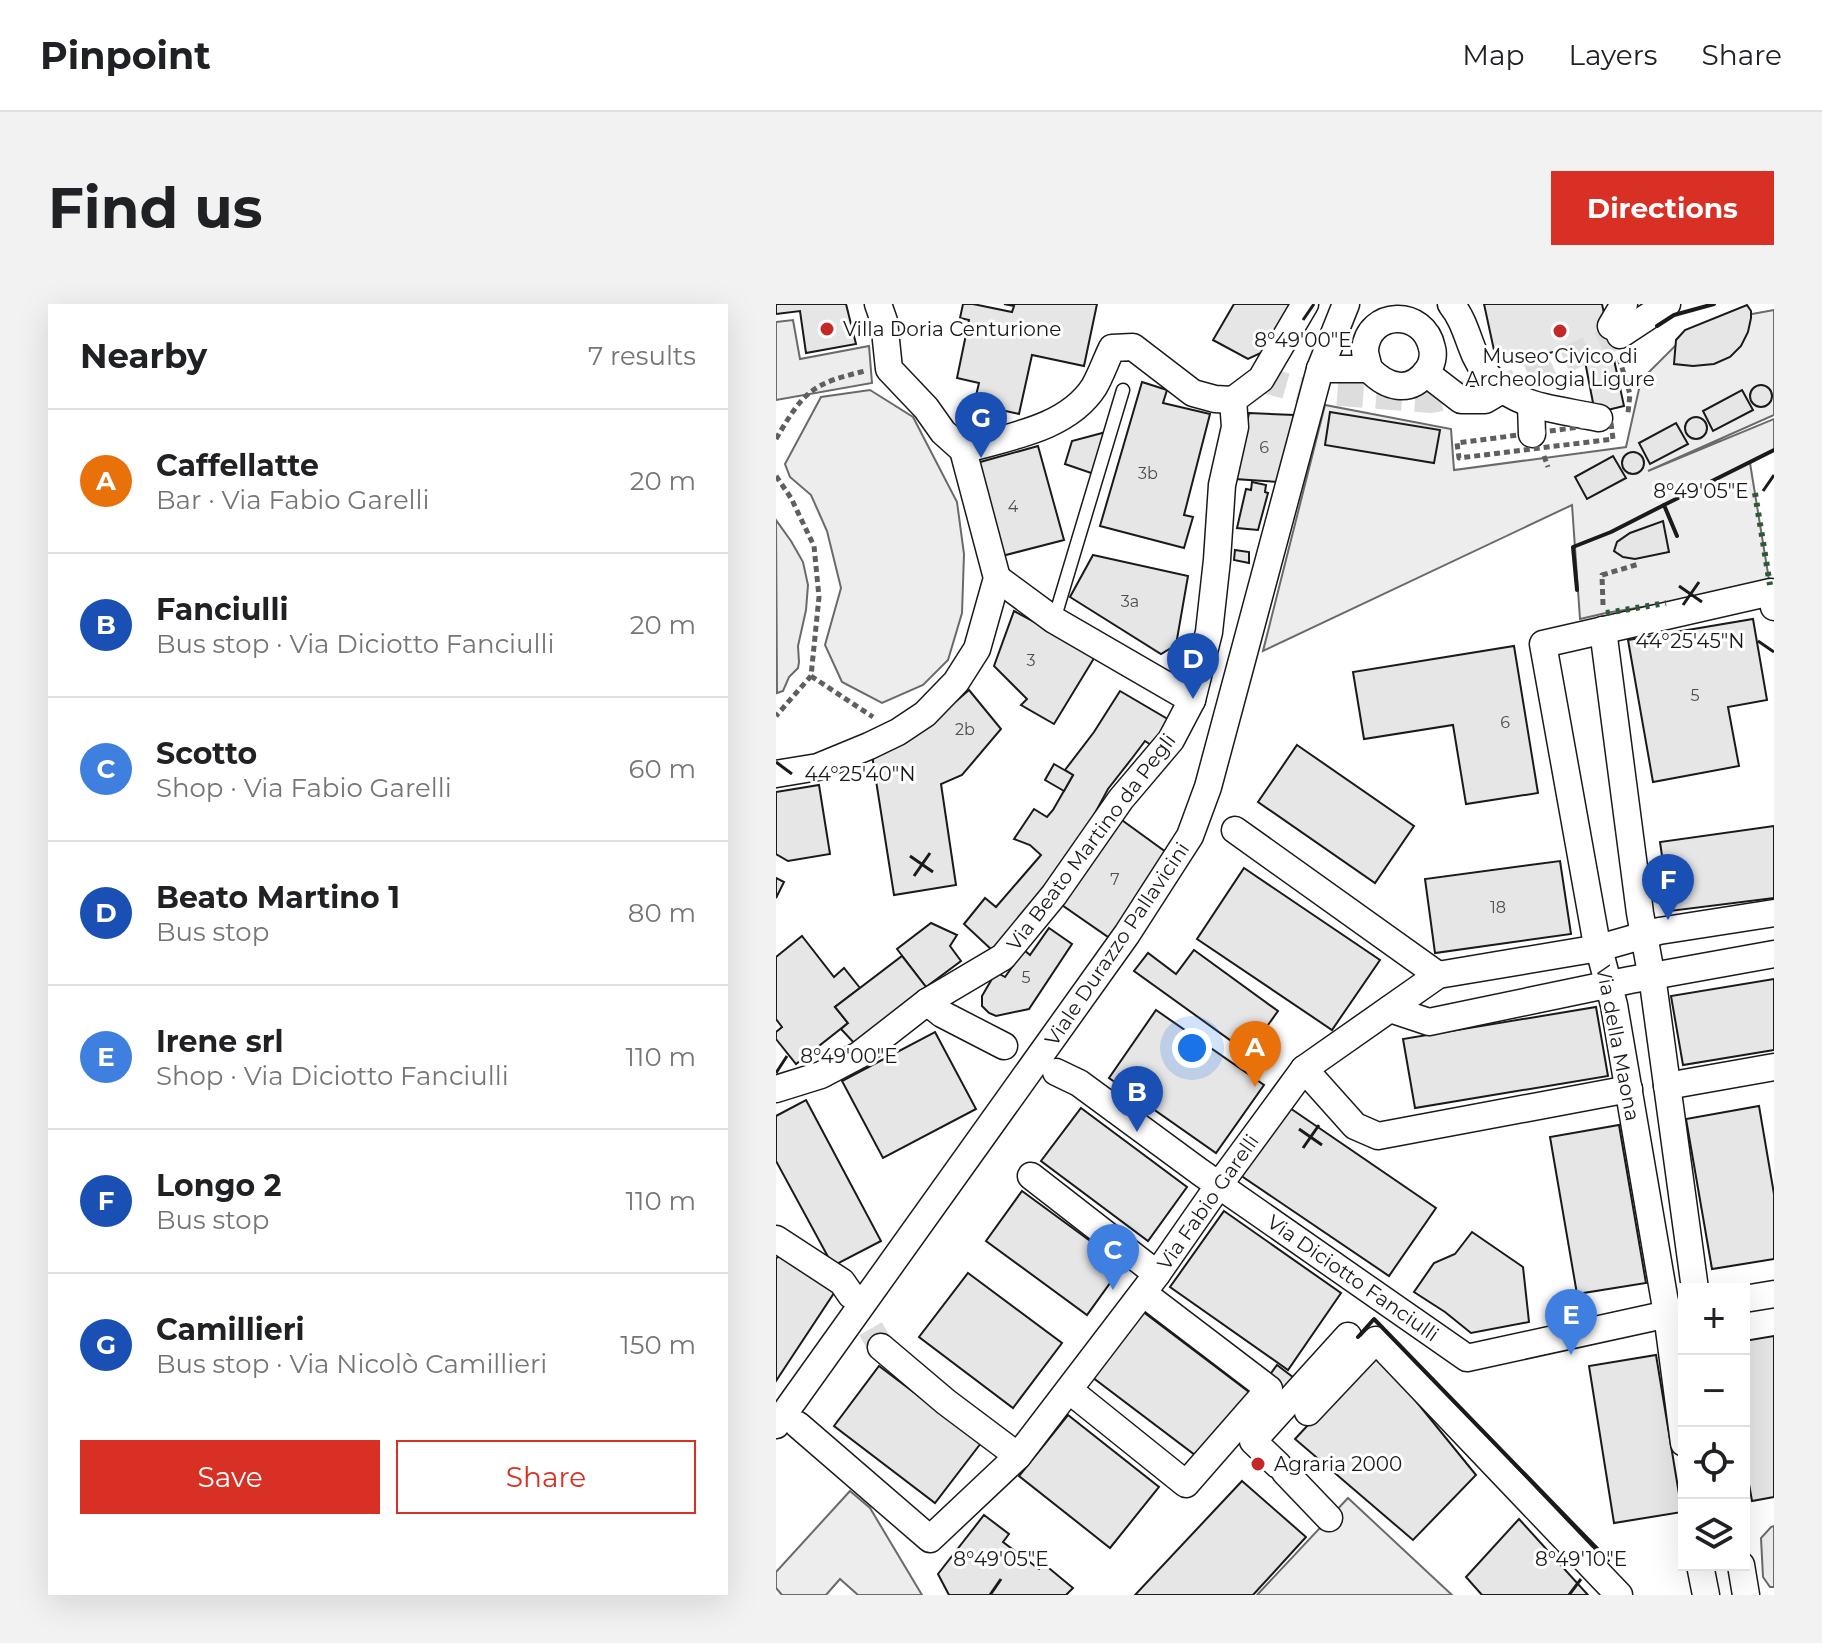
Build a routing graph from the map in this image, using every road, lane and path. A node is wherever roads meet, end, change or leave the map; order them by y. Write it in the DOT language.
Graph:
graph roads {
  1 [pos="878,304"];
  2 [pos="1305,304"];
  3 [pos="1346,304"];
  4 [pos="1451,304"];
  5 [pos="1667,304"];
  6 [pos="1618,322"];
  7 [pos="889,369"];
  8 [pos="1320,369"];
  9 [pos="1369,369"];
  10 [pos="1426,373"];
  11 [pos="1123,390"];
  12 [pos="1502,390"];
  13 [pos="1233,400"];
  14 [pos="1531,405"];
  15 [pos="1628,413"];
  16 [pos="1599,418"];
  17 [pos="1532,434"];
  18 [pos="776,439"];
  19 [pos="963,450"];
  20 [pos="776,476"];
  21 [pos="1639,564"];
  22 [pos="997,578"];
  23 [pos="1774,607"];
  24 [pos="1054,620"];
  25 [pos="1603,630"];
  26 [pos="811,676"];
  27 [pos="1192,700"];
  28 [pos="776,716"];
  29 [pos="898,732"];
  30 [pos="776,774"];
  31 [pos="1235,830"];
  32 [pos="1774,913"];
  33 [pos="1652,933"];
  34 [pos="1599,948"];
  35 [pos="1774,954"];
  36 [pos="1438,975"];
  37 [pos="1630,980"];
  38 [pos="927,1002"];
  39 [pos="1390,1009"];
  40 [pos="1004,1046"];
  41 [pos="1774,1067"];
  42 [pos="1304,1069"];
  43 [pos="1056,1072"];
  44 [pos="1678,1084"];
  45 [pos="776,1089"];
  46 [pos="1629,1089"];
  47 [pos="1031,1176"];
  48 [pos="1219,1185"];
  49 [pos="776,1239"];
  50 [pos="1695,1283"];
  51 [pos="1150,1284"];
  52 [pos="1774,1294"];
  53 [pos="851,1295"];
  54 [pos="1750,1298"];
  55 [pos="1676,1312"];
  56 [pos="1348,1336"];
  57 [pos="881,1347"];
  58 [pos="1069,1390"];
  59 [pos="1308,1412"];
  60 [pos="787,1425"];
  61 [pos="1683,1427"];
  62 [pos="1018,1456"];
  63 [pos="1329,1518"];
  64 [pos="1701,1571"];
  65 [pos="1742,1571"];
  66 [pos="1619,1595"];
  67 [pos="1706,1595"];
  68 [pos="1746,1595"];
  1 -- 7 [label="street"];
  2 -- 13 [label="street"];
  3 -- 8 [label="street, Viale Durazzo Pallavicini"];
  4 -- 12 [label="street"];
  5 -- 6 [label="street"];
  6 -- 15 [label="path"];
  7 -- 18 [label="path"];
  7 -- 19 [label="street"];
  8 -- 9 [label="street"];
  8 -- 60 [label="street, Viale Durazzo Pallavicini"];
  9 -- 10 [label="street"];
  9 -- 10 [label="street"];
  10 -- 12 [label="street"];
  11 -- 24 [label="lane"];
  12 -- 14 [label="street"];
  13 -- 19 [label="street"];
  13 -- 27 [label="street, Via Beato Martino da Pegli"];
  14 -- 16 [label="street"];
  14 -- 17 [label="street"];
  19 -- 22 [label="street"];
  20 -- 26 [label="path"];
  21 -- 25 [label="path"];
  22 -- 24 [label="street"];
  22 -- 29 [label="street"];
  23 -- 25 [label="street"];
  24 -- 27 [label="street"];
  25 -- 33 [label="street, Via della Maona"];
  25 -- 34 [label="street, Via della Maona"];
  26 -- 28 [label="path"];
  26 -- 29 [label="path"];
  27 -- 38 [label="street, Via Beato Martino da Pegli"];
  29 -- 30 [label="street"];
  31 -- 36 [label="street"];
  32 -- 33 [label="street, Via Fabio Garelli"];
  33 -- 34 [label="street, Via Fabio Garelli"];
  33 -- 37 [label="street, Via della Maona"];
  34 -- 36 [label="street, Via Fabio Garelli"];
  34 -- 37 [label="street, Via della Maona"];
  35 -- 37 [label="street"];
  36 -- 39 [label="street, Via Fabio Garelli"];
  37 -- 39 [label="street"];
  37 -- 44 [label="street, Via della Maona"];
  37 -- 46 [label="street, Via della Maona"];
  38 -- 40 [label="street"];
  38 -- 45 [label="street, Via Beato Martino da Pegli"];
  39 -- 42 [label="street, Via Fabio Garelli"];
  41 -- 44 [label="street"];
  42 -- 46 [label="street"];
  42 -- 48 [label="street, Via Fabio Garelli"];
  43 -- 48 [label="street, Via Diciotto Fanciulli"];
  44 -- 50 [label="street, Via della Maona"];
  46 -- 55 [label="street, Via della Maona"];
  47 -- 51 [label="street"];
  48 -- 51 [label="street, Via Fabio Garelli"];
  48 -- 55 [label="street, Via Diciotto Fanciulli"];
  49 -- 53 [label="street"];
  51 -- 58 [label="street, Via Fabio Garelli"];
  51 -- 58 [label="street"];
  52 -- 54 [label="street"];
  55 -- 61 [label="street, Via della Maona"];
  56 -- 63 [label="street"];
  57 -- 62 [label="street"];
  58 -- 62 [label="street, Via Fabio Garelli"];
  59 -- 66 [label="street"];
  60 -- 62 [label="street, Via Fabio Garelli"];
  64 -- 67 [label="street"];
  65 -- 68 [label="street"];
}
